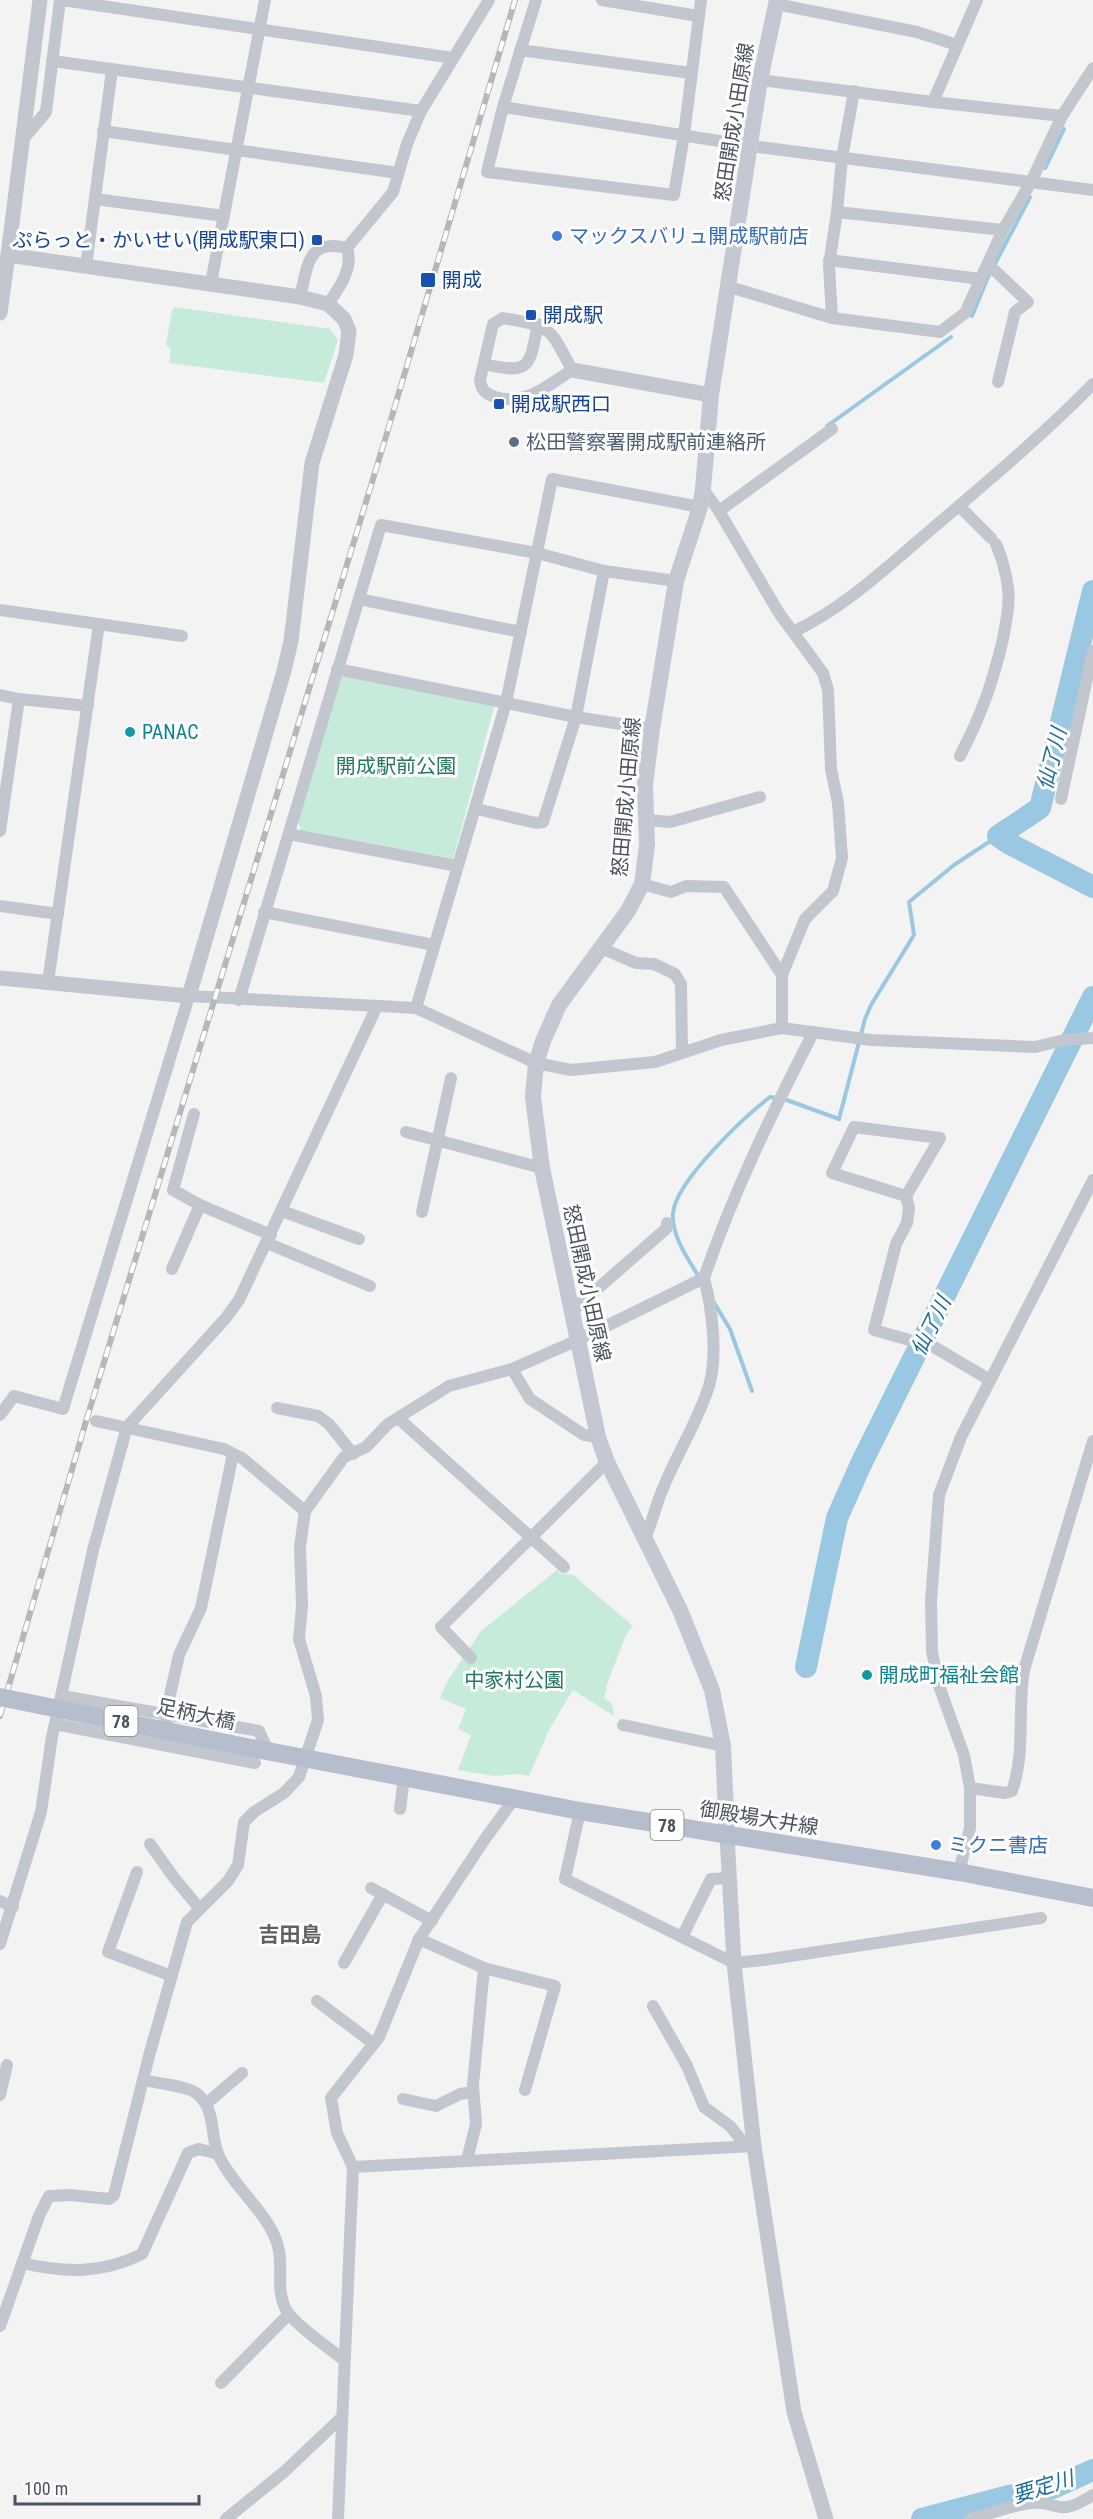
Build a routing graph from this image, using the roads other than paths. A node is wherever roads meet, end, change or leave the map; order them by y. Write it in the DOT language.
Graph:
graph roads {
  1 [pos="40,0"];
  2 [pos="61,0"];
  3 [pos="264,0"];
  4 [pos="489,0"];
  5 [pos="536,0"];
  6 [pos="602,0"];
  7 [pos="701,0"];
  8 [pos="977,0"];
  9 [pos="777,2"];
  10 [pos="698,16"];
  11 [pos="260,28"];
  12 [pos="957,45"];
  13 [pos="520,50"];
  14 [pos="453,57"];
  15 [pos="52,61"];
  16 [pos="1093,68"];
  17 [pos="111,70"];
  18 [pos="691,73"];
  19 [pos="760,80"];
  20 [pos="248,87"];
  21 [pos="854,91"];
  22 [pos="933,102"];
  23 [pos="503,107"];
  24 [pos="421,111"];
  25 [pos="1062,116"];
  26 [pos="104,131"];
  27 [pos="684,135"];
  28 [pos="24,138"];
  29 [pos="751,146"];
  30 [pos="236,150"];
  31 [pos="843,158"];
  32 [pos="398,173"];
  33 [pos="1031,182"];
  34 [pos="1093,190"];
  35 [pos="95,199"];
  36 [pos="837,212"];
  37 [pos="224,216"];
  38 [pos="1003,230"];
  39 [pos="347,248"];
  40 [pos="8,255"];
  41 [pos="829,260"];
  42 [pos="988,264"];
  43 [pos="86,266"];
  44 [pos="981,279"];
  45 [pos="211,283"];
  46 [pos="730,287"];
  47 [pos="300,297"];
  48 [pos="328,304"];
  49 [pos="0,313"];
  50 [pos="832,318"];
  51 [pos="538,324"];
  52 [pos="484,364"];
  53 [pos="572,370"];
  54 [pos="998,382"];
  55 [pos="1093,384"];
  56 [pos="711,395"];
  57 [pos="831,429"];
  58 [pos="703,489"];
  59 [pos="959,506"];
  60 [pos="700,507"];
  61 [pos="719,511"];
  62 [pos="537,553"];
  63 [pos="604,571"];
  64 [pos="676,581"];
  65 [pos="359,599"];
  66 [pos="0,610"];
  67 [pos="99,624"];
  68 [pos="795,631"];
  69 [pos="521,632"];
  70 [pos="182,636"];
  71 [pos="1093,651"];
  72 [pos="337,669"];
  73 [pos="0,695"];
  74 [pos="19,699"];
  75 [pos="506,703"];
  76 [pos="88,706"];
  77 [pos="576,717"];
  78 [pos="652,729"];
  79 [pos="960,756"];
  80 [pos="760,796"];
  81 [pos="1061,799"];
  82 [pos="477,809"];
  83 [pos="648,820"];
  84 [pos="0,831"];
  85 [pos="289,834"];
  86 [pos="457,866"];
  87 [pos="642,884"];
  88 [pos="0,906"];
  89 [pos="264,912"];
  90 [pos="58,914"];
  91 [pos="434,945"];
  92 [pos="601,948"];
  93 [pos="782,975"];
  94 [pos="0,978"];
  95 [pos="48,982"];
  96 [pos="189,996"];
  97 [pos="239,1000"];
  98 [pos="377,1006"];
  99 [pos="416,1008"];
  100 [pos="782,1028"];
  101 [pos="813,1033"];
  102 [pos="1093,1038"];
  103 [pos="682,1052"];
  104 [pos="536,1063"];
  105 [pos="451,1078"];
  106 [pos="194,1114"];
  107 [pos="406,1132"];
  108 [pos="438,1141"];
  109 [pos="542,1168"];
  110 [pos="1093,1180"];
  111 [pos="906,1196"];
  112 [pos="200,1206"];
  113 [pos="282,1211"];
  114 [pos="422,1212"];
  115 [pos="667,1223"];
  116 [pos="269,1239"];
  117 [pos="359,1239"];
  118 [pos="172,1269"];
  119 [pos="704,1278"];
  120 [pos="370,1286"];
  121 [pos="572,1311"];
  122 [pos="578,1340"];
  123 [pos="512,1369"];
  124 [pos="990,1380"];
  125 [pos="277,1408"];
  126 [pos="0,1415"];
  127 [pos="398,1418"];
  128 [pos="96,1421"];
  129 [pos="127,1426"];
  130 [pos="598,1437"];
  131 [pos="1093,1441"];
  132 [pos="233,1454"];
  133 [pos="353,1454"];
  134 [pos="607,1462"];
  135 [pos="305,1511"];
  136 [pos="532,1537"];
  137 [pos="645,1538"];
  138 [pos="564,1567"];
  139 [pos="471,1658"];
  140 [pos="62,1696"];
  141 [pos="0,1697"];
  142 [pos="166,1713"];
  143 [pos="55,1724"];
  144 [pos="623,1725"];
  145 [pos="168,1746"];
  146 [pos="241,1746"];
  147 [pos="723,1746"];
  148 [pos="261,1757"];
  149 [pos="304,1760"];
  150 [pos="404,1777"];
  151 [pos="970,1788"];
  152 [pos="514,1799"];
  153 [pos="400,1809"];
  154 [pos="580,1811"];
  155 [pos="727,1835"];
  156 [pos="150,1844"];
  157 [pos="137,1872"];
  158 [pos="959,1872"];
  159 [pos="729,1878"];
  160 [pos="371,1888"];
  161 [pos="383,1894"];
  162 [pos="1093,1898"];
  163 [pos="0,1901"];
  164 [pos="13,1907"];
  165 [pos="200,1909"];
  166 [pos="1041,1918"];
  167 [pos="432,1921"];
  168 [pos="683,1935"];
  169 [pos="419,1939"];
  170 [pos="0,1944"];
  171 [pos="734,1962"];
  172 [pos="344,1963"];
  173 [pos="484,1968"];
  174 [pos="172,1976"];
  175 [pos="317,2001"];
  176 [pos="653,2006"];
  177 [pos="374,2044"];
  178 [pos="7,2065"];
  179 [pos="242,2073"];
  180 [pos="143,2080"];
  181 [pos="525,2090"];
  182 [pos="473,2092"];
  183 [pos="0,2095"];
  184 [pos="403,2098"];
  185 [pos="206,2104"];
  186 [pos="750,2146"];
  187 [pos="218,2154"];
  188 [pos="467,2160"];
  189 [pos="354,2167"];
  190 [pos="22,2263"];
  191 [pos="289,2314"];
  192 [pos="0,2326"];
  193 [pos="344,2360"];
  194 [pos="221,2383"];
  195 [pos="342,2417"];
  196 [pos="1093,2495"];
  197 [pos="225,2519"];
  198 [pos="338,2519"];
  199 [pos="826,2519"];
  200 [pos="970,2519"];
  1 -- 28 [label="street"];
  2 -- 11 [label="street"];
  2 -- 15 [label="street"];
  3 -- 11 [label="street"];
  4 -- 14 [label="street"];
  5 -- 13 [label="street"];
  6 -- 10 [label="street"];
  7 -- 10 [label="street"];
  8 -- 12 [label="street"];
  9 -- 12 [label="street"];
  9 -- 19 [label="main road, 怒田開成小田原線"];
  10 -- 18 [label="street"];
  11 -- 14 [label="street"];
  11 -- 20 [label="street"];
  12 -- 22 [label="street"];
  13 -- 18 [label="street"];
  13 -- 23 [label="street"];
  14 -- 24 [label="street"];
  15 -- 17 [label="street"];
  15 -- 28 [label="street"];
  16 -- 25 [label="street"];
  17 -- 20 [label="street"];
  17 -- 26 [label="street"];
  18 -- 27 [label="street"];
  19 -- 21 [label="street"];
  19 -- 29 [label="main road, 怒田開成小田原線"];
  20 -- 24 [label="street"];
  20 -- 30 [label="street"];
  21 -- 22 [label="street"];
  21 -- 31 [label="street"];
  22 -- 25 [label="street"];
  23 -- 27 [label="street"];
  23 -- 27 [label="street"];
  24 -- 32 [label="street"];
  25 -- 33 [label="street"];
  26 -- 30 [label="street"];
  26 -- 35 [label="street"];
  27 -- 29 [label="street"];
  28 -- 40 [label="street"];
  29 -- 31 [label="street"];
  29 -- 46 [label="main road, 怒田開成小田原線"];
  30 -- 32 [label="street"];
  30 -- 37 [label="street"];
  31 -- 33 [label="street"];
  31 -- 36 [label="street"];
  32 -- 39 [label="street"];
  33 -- 34 [label="street"];
  33 -- 38 [label="street"];
  35 -- 37 [label="street"];
  35 -- 43 [label="street"];
  36 -- 38 [label="street"];
  36 -- 41 [label="street"];
  37 -- 45 [label="street"];
  38 -- 42 [label="street"];
  39 -- 47 [label="street"];
  39 -- 48 [label="street"];
  40 -- 43 [label="street"];
  40 -- 49 [label="street"];
  41 -- 44 [label="street"];
  41 -- 50 [label="street"];
  42 -- 44 [label="street"];
  42 -- 54 [label="street"];
  43 -- 45 [label="street"];
  44 -- 50 [label="street"];
  45 -- 47 [label="street"];
  46 -- 50 [label="street"];
  46 -- 56 [label="main road, 怒田開成小田原線"];
  47 -- 48 [label="street"];
  48 -- 96 [label="street"];
  51 -- 52 [label="street"];
  51 -- 52 [label="street"];
  51 -- 53 [label="street"];
  52 -- 53 [label="street"];
  53 -- 56 [label="street"];
  55 -- 59 [label="street"];
  56 -- 58 [label="main road, 怒田開成小田原線"];
  57 -- 61 [label="street"];
  58 -- 60 [label="main road, 怒田開成小田原線"];
  58 -- 61 [label="street"];
  59 -- 68 [label="street"];
  59 -- 79 [label="street"];
  60 -- 62 [label="street"];
  60 -- 64 [label="main road, 怒田開成小田原線"];
  61 -- 68 [label="street"];
  62 -- 63 [label="street"];
  62 -- 65 [label="street"];
  62 -- 69 [label="street"];
  63 -- 64 [label="street"];
  63 -- 77 [label="street"];
  64 -- 78 [label="main road, 怒田開成小田原線"];
  65 -- 69 [label="street"];
  65 -- 72 [label="street"];
  66 -- 67 [label="street"];
  67 -- 70 [label="street"];
  67 -- 76 [label="street"];
  68 -- 93 [label="street"];
  69 -- 75 [label="street"];
  71 -- 81 [label="street"];
  72 -- 75 [label="street"];
  72 -- 85 [label="street"];
  73 -- 74 [label="street"];
  74 -- 76 [label="street"];
  74 -- 84 [label="street"];
  75 -- 77 [label="street"];
  75 -- 82 [label="street"];
  76 -- 90 [label="street"];
  77 -- 78 [label="street"];
  77 -- 82 [label="street"];
  78 -- 83 [label="main road, 怒田開成小田原線"];
  80 -- 83 [label="street"];
  82 -- 86 [label="street"];
  83 -- 87 [label="main road, 怒田開成小田原線"];
  85 -- 86 [label="street"];
  85 -- 89 [label="street"];
  86 -- 91 [label="street"];
  87 -- 92 [label="main road, 怒田開成小田原線"];
  87 -- 93 [label="street"];
  88 -- 90 [label="street"];
  89 -- 91 [label="street"];
  89 -- 97 [label="street"];
  90 -- 95 [label="street"];
  91 -- 99 [label="street"];
  92 -- 103 [label="street"];
  92 -- 104 [label="main road, 怒田開成小田原線"];
  93 -- 100 [label="street"];
  94 -- 95 [label="street"];
  95 -- 96 [label="street"];
  96 -- 97 [label="street"];
  96 -- 126 [label="street"];
  97 -- 98 [label="street"];
  98 -- 99 [label="street"];
  98 -- 113 [label="street"];
  99 -- 104 [label="street"];
  100 -- 101 [label="street"];
  100 -- 103 [label="street"];
  101 -- 102 [label="street"];
  101 -- 119 [label="street"];
  103 -- 104 [label="street"];
  104 -- 109 [label="main road, 怒田開成小田原線"];
  105 -- 108 [label="street"];
  106 -- 112 [label="street"];
  107 -- 108 [label="street"];
  108 -- 109 [label="street"];
  108 -- 114 [label="street"];
  109 -- 121 [label="main road, 怒田開成小田原線"];
  110 -- 124 [label="street"];
  111 -- 111 [label="street"];
  111 -- 124 [label="street"];
  112 -- 116 [label="street"];
  112 -- 118 [label="street"];
  113 -- 116 [label="street"];
  113 -- 117 [label="street"];
  115 -- 121 [label="street"];
  116 -- 120 [label="street"];
  116 -- 129 [label="street"];
  119 -- 122 [label="street"];
  119 -- 137 [label="street"];
  121 -- 122 [label="main road, 怒田開成小田原線"];
  122 -- 123 [label="street"];
  122 -- 130 [label="main road, 怒田開成小田原線"];
  123 -- 127 [label="street"];
  123 -- 130 [label="street"];
  124 -- 151 [label="street"];
  125 -- 133 [label="street"];
  127 -- 133 [label="street"];
  127 -- 136 [label="street"];
  128 -- 129 [label="street"];
  129 -- 132 [label="street"];
  129 -- 140 [label="street"];
  130 -- 134 [label="main road, 怒田開成小田原線"];
  131 -- 151 [label="street"];
  132 -- 135 [label="street"];
  132 -- 142 [label="street"];
  133 -- 135 [label="street"];
  134 -- 136 [label="street"];
  134 -- 137 [label="main road, 怒田開成小田原線"];
  135 -- 149 [label="street"];
  136 -- 138 [label="street"];
  136 -- 139 [label="street"];
  137 -- 147 [label="main road, 怒田開成小田原線"];
  140 -- 142 [label="street"];
  140 -- 143 [label="street"];
  141 -- 146 [label="main road, 足柄大橋 / 78, bridge"];
  142 -- 145 [label="street"];
  142 -- 148 [label="street"];
  143 -- 145 [label="street"];
  143 -- 164 [label="street"];
  144 -- 147 [label="street"];
  145 -- 148 [label="street"];
  146 -- 148 [label="main road, 御殿場大井線 / 78"];
  147 -- 155 [label="main road, 怒田開成小田原線"];
  148 -- 149 [label="main road, 御殿場大井線 / 78"];
  149 -- 150 [label="main road, 御殿場大井線 / 78"];
  149 -- 165 [label="street"];
  150 -- 152 [label="main road, 御殿場大井線 / 78"];
  150 -- 153 [label="street"];
  151 -- 158 [label="street"];
  152 -- 154 [label="main road, 御殿場大井線 / 78"];
  152 -- 167 [label="street"];
  154 -- 155 [label="main road, 御殿場大井線 / 78"];
  154 -- 168 [label="street"];
  155 -- 158 [label="main road, 御殿場大井線 / 78"];
  155 -- 159 [label="street"];
  156 -- 165 [label="street"];
  157 -- 174 [label="street"];
  158 -- 162 [label="main road, 御殿場大井線 / 78"];
  159 -- 168 [label="street"];
  159 -- 171 [label="street"];
  160 -- 161 [label="street"];
  161 -- 167 [label="street"];
  161 -- 172 [label="street"];
  163 -- 164 [label="street"];
  164 -- 170 [label="street"];
  165 -- 174 [label="street"];
  166 -- 171 [label="street"];
  167 -- 169 [label="street"];
  168 -- 171 [label="street"];
  169 -- 173 [label="street"];
  169 -- 177 [label="street"];
  171 -- 186 [label="street"];
  173 -- 181 [label="street"];
  173 -- 182 [label="street"];
  174 -- 180 [label="street"];
  175 -- 177 [label="street"];
  176 -- 186 [label="street"];
  177 -- 189 [label="street"];
  178 -- 183 [label="street"];
  179 -- 185 [label="street"];
  180 -- 185 [label="street"];
  180 -- 190 [label="street"];
  182 -- 184 [label="street"];
  182 -- 188 [label="street"];
  185 -- 187 [label="street"];
  186 -- 188 [label="street"];
  186 -- 199 [label="street"];
  187 -- 190 [label="street"];
  187 -- 191 [label="street"];
  188 -- 189 [label="street"];
  189 -- 193 [label="street"];
  190 -- 192 [label="street"];
  191 -- 193 [label="street"];
  191 -- 194 [label="street"];
  193 -- 195 [label="street"];
  195 -- 197 [label="street"];
  195 -- 198 [label="street"];
  196 -- 200 [label="street"];
}
